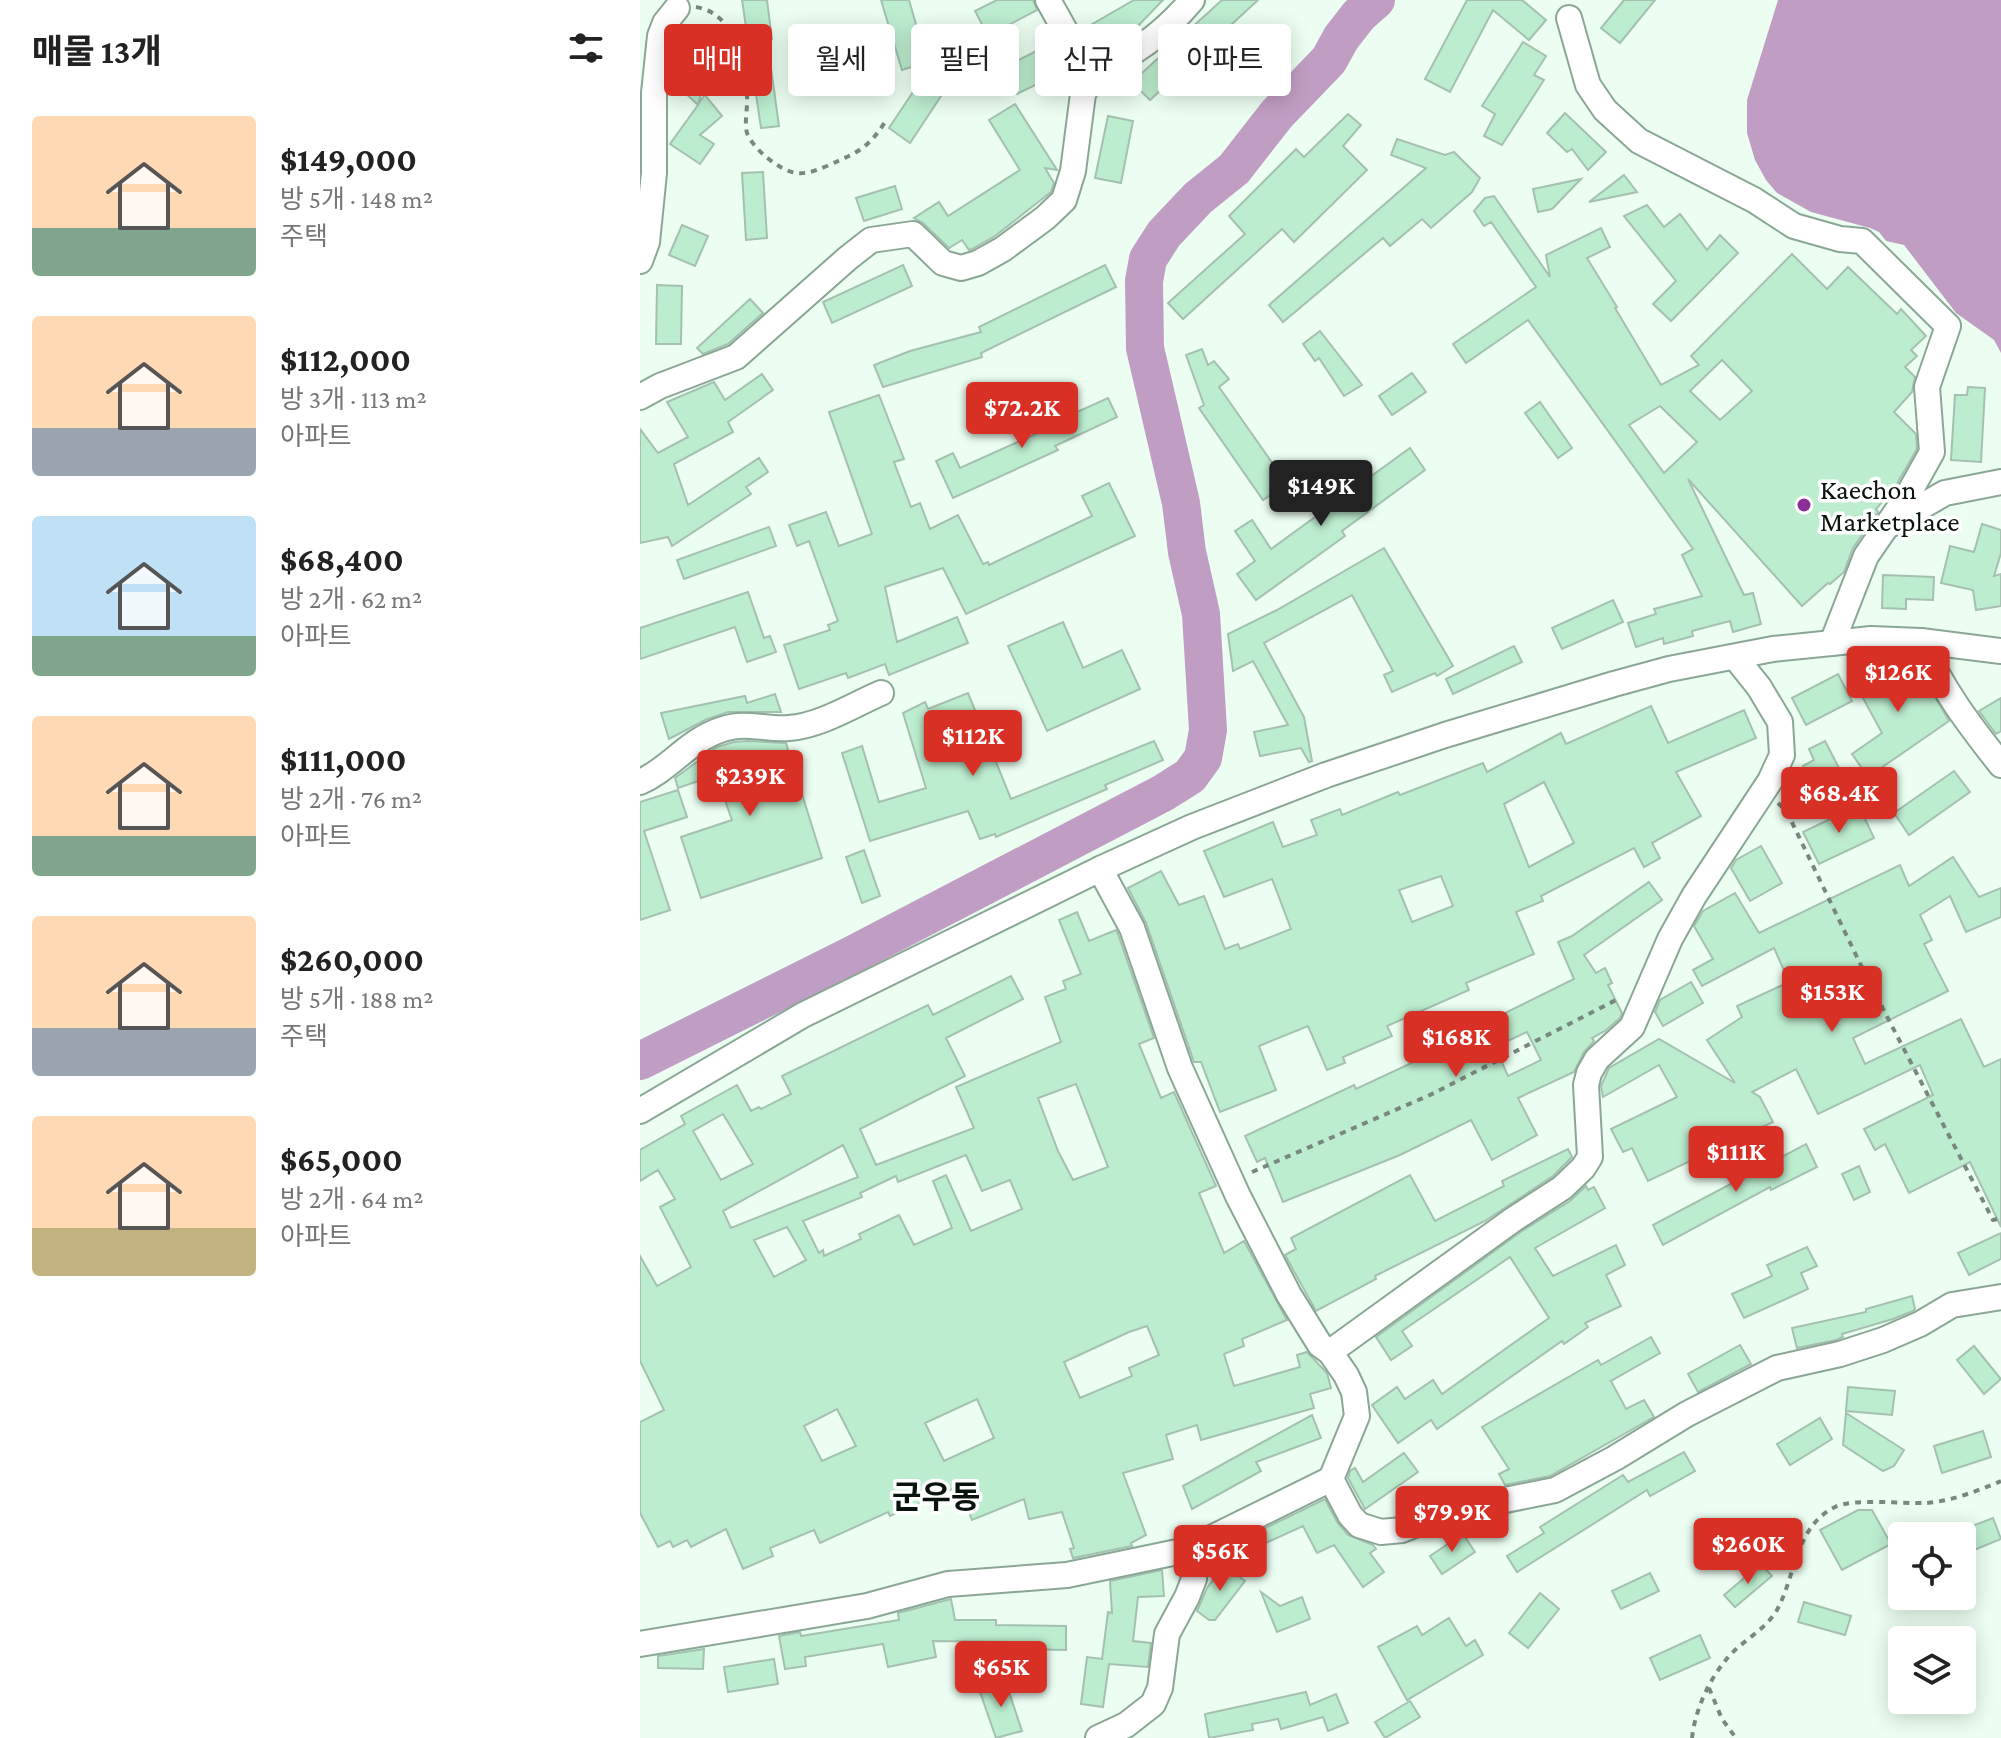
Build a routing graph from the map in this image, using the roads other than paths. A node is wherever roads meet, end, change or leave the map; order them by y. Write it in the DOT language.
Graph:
graph roads {
  1 [pos="1048,0"];
  2 [pos="1192,0"];
  3 [pos="677,8"];
  4 [pos="1569,18"];
  5 [pos="1061,24"];
  6 [pos="1142,47"];
  7 [pos="1083,96"];
  8 [pos="640,261"];
  9 [pos="640,397"];
  10 [pos="2001,482"];
  11 [pos="1886,527"];
  12 [pos="1921,641"];
  13 [pos="1832,643"];
  14 [pos="2001,651"];
  15 [pos="1735,657"];
  16 [pos="881,693"];
  17 [pos="2001,765"];
  18 [pos="640,782"];
  19 [pos="1100,869"];
  20 [pos="640,1111"];
  21 [pos="2001,1297"];
  22 [pos="1330,1352"];
  23 [pos="1331,1479"];
  24 [pos="1196,1546"];
  25 [pos="640,1644"];
  26 [pos="1098,1738"];
  1 -- 5 [label="street"];
  2 -- 6 [label="street"];
  3 -- 8 [label="street"];
  4 -- 11 [label="street"];
  7 -- 9 [label="street"];
  10 -- 11 [label="street"];
  11 -- 13 [label="street"];
  12 -- 13 [label="street"];
  12 -- 14 [label="street"];
  12 -- 17 [label="street"];
  13 -- 15 [label="street"];
  15 -- 19 [label="street"];
  15 -- 22 [label="street"];
  16 -- 18 [label="street"];
  19 -- 20 [label="street"];
  19 -- 22 [label="street"];
  21 -- 23 [label="street"];
  22 -- 23 [label="street"];
  23 -- 24 [label="street"];
  24 -- 25 [label="street"];
  24 -- 26 [label="street"];
}
